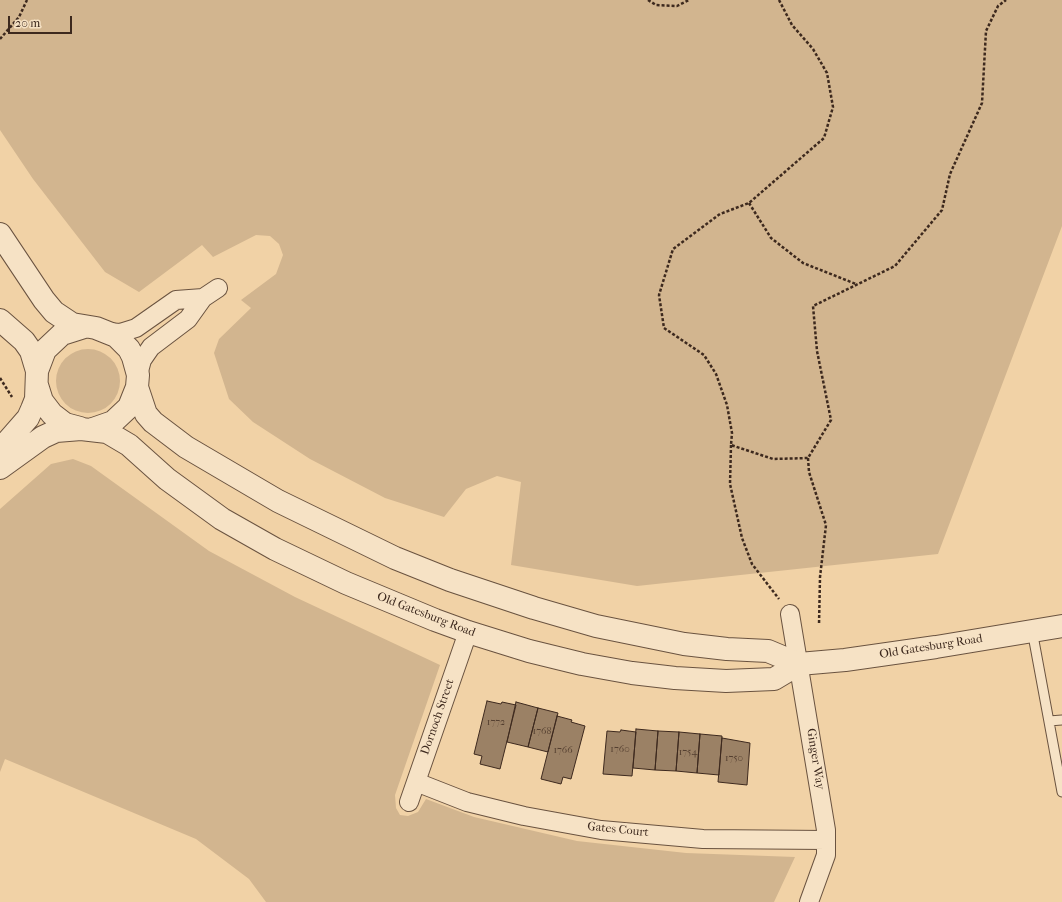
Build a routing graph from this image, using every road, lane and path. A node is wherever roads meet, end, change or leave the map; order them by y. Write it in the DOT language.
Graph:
graph roads {
  1 [pos="27,0"];
  2 [pos="648,0"];
  3 [pos="689,0"];
  4 [pos="779,0"];
  5 [pos="1006,0"];
  6 [pos="0,39"];
  7 [pos="749,203"];
  8 [pos="0,234"];
  9 [pos="856,284"];
  10 [pos="218,288"];
  11 [pos="203,298"];
  12 [pos="0,320"];
  13 [pos="84,327"];
  14 [pos="108,332"];
  15 [pos="0,378"];
  16 [pos="37,378"];
  17 [pos="138,381"];
  18 [pos="13,400"];
  19 [pos="87,429"];
  20 [pos="731,445"];
  21 [pos="0,450"];
  22 [pos="808,458"];
  23 [pos="0,468"];
  24 [pos="790,614"];
  25 [pos="819,625"];
  26 [pos="1062,626"];
  27 [pos="1032,630"];
  28 [pos="468,632"];
  29 [pos="799,664"];
  30 [pos="1062,720"];
  31 [pos="1049,721"];
  32 [pos="416,782"];
  33 [pos="1062,792"];
  34 [pos="409,802"];
  35 [pos="826,840"];
  36 [pos="809,902"];
  1 -- 6 [label="path"];
  2 -- 3 [label="path"];
  4 -- 7 [label="path"];
  5 -- 9 [label="path"];
  7 -- 9 [label="path"];
  7 -- 20 [label="path"];
  8 -- 13 [label="street"];
  9 -- 22 [label="path"];
  10 -- 11 [label="street"];
  11 -- 14 [label="street"];
  11 -- 17 [label="street"];
  12 -- 16 [label="street, Old Gatesburg Road"];
  13 -- 14 [label="street"];
  13 -- 16 [label="street"];
  14 -- 17 [label="street, Old Gatesburg Road"];
  15 -- 18 [label="path"];
  16 -- 19 [label="street, Old Gatesburg Road"];
  16 -- 21 [label="street"];
  17 -- 19 [label="street"];
  17 -- 29 [label="street, Old Gatesburg Road"];
  19 -- 23 [label="street"];
  19 -- 28 [label="street, Old Gatesburg Road"];
  20 -- 22 [label="path"];
  20 -- 24 [label="path"];
  22 -- 25 [label="path"];
  24 -- 29 [label="street, Ginger Way"];
  26 -- 27 [label="street, Old Gatesburg Road"];
  27 -- 29 [label="street, Old Gatesburg Road"];
  27 -- 31 [label="lane"];
  28 -- 29 [label="street, Old Gatesburg Road"];
  28 -- 32 [label="street, Dornoch Street"];
  29 -- 35 [label="street, Ginger Way"];
  30 -- 31 [label="lane"];
  31 -- 33 [label="lane"];
  32 -- 34 [label="street, Dornoch Street"];
  32 -- 35 [label="street, Gates Court"];
  35 -- 36 [label="street, Ginger Way"];
}
